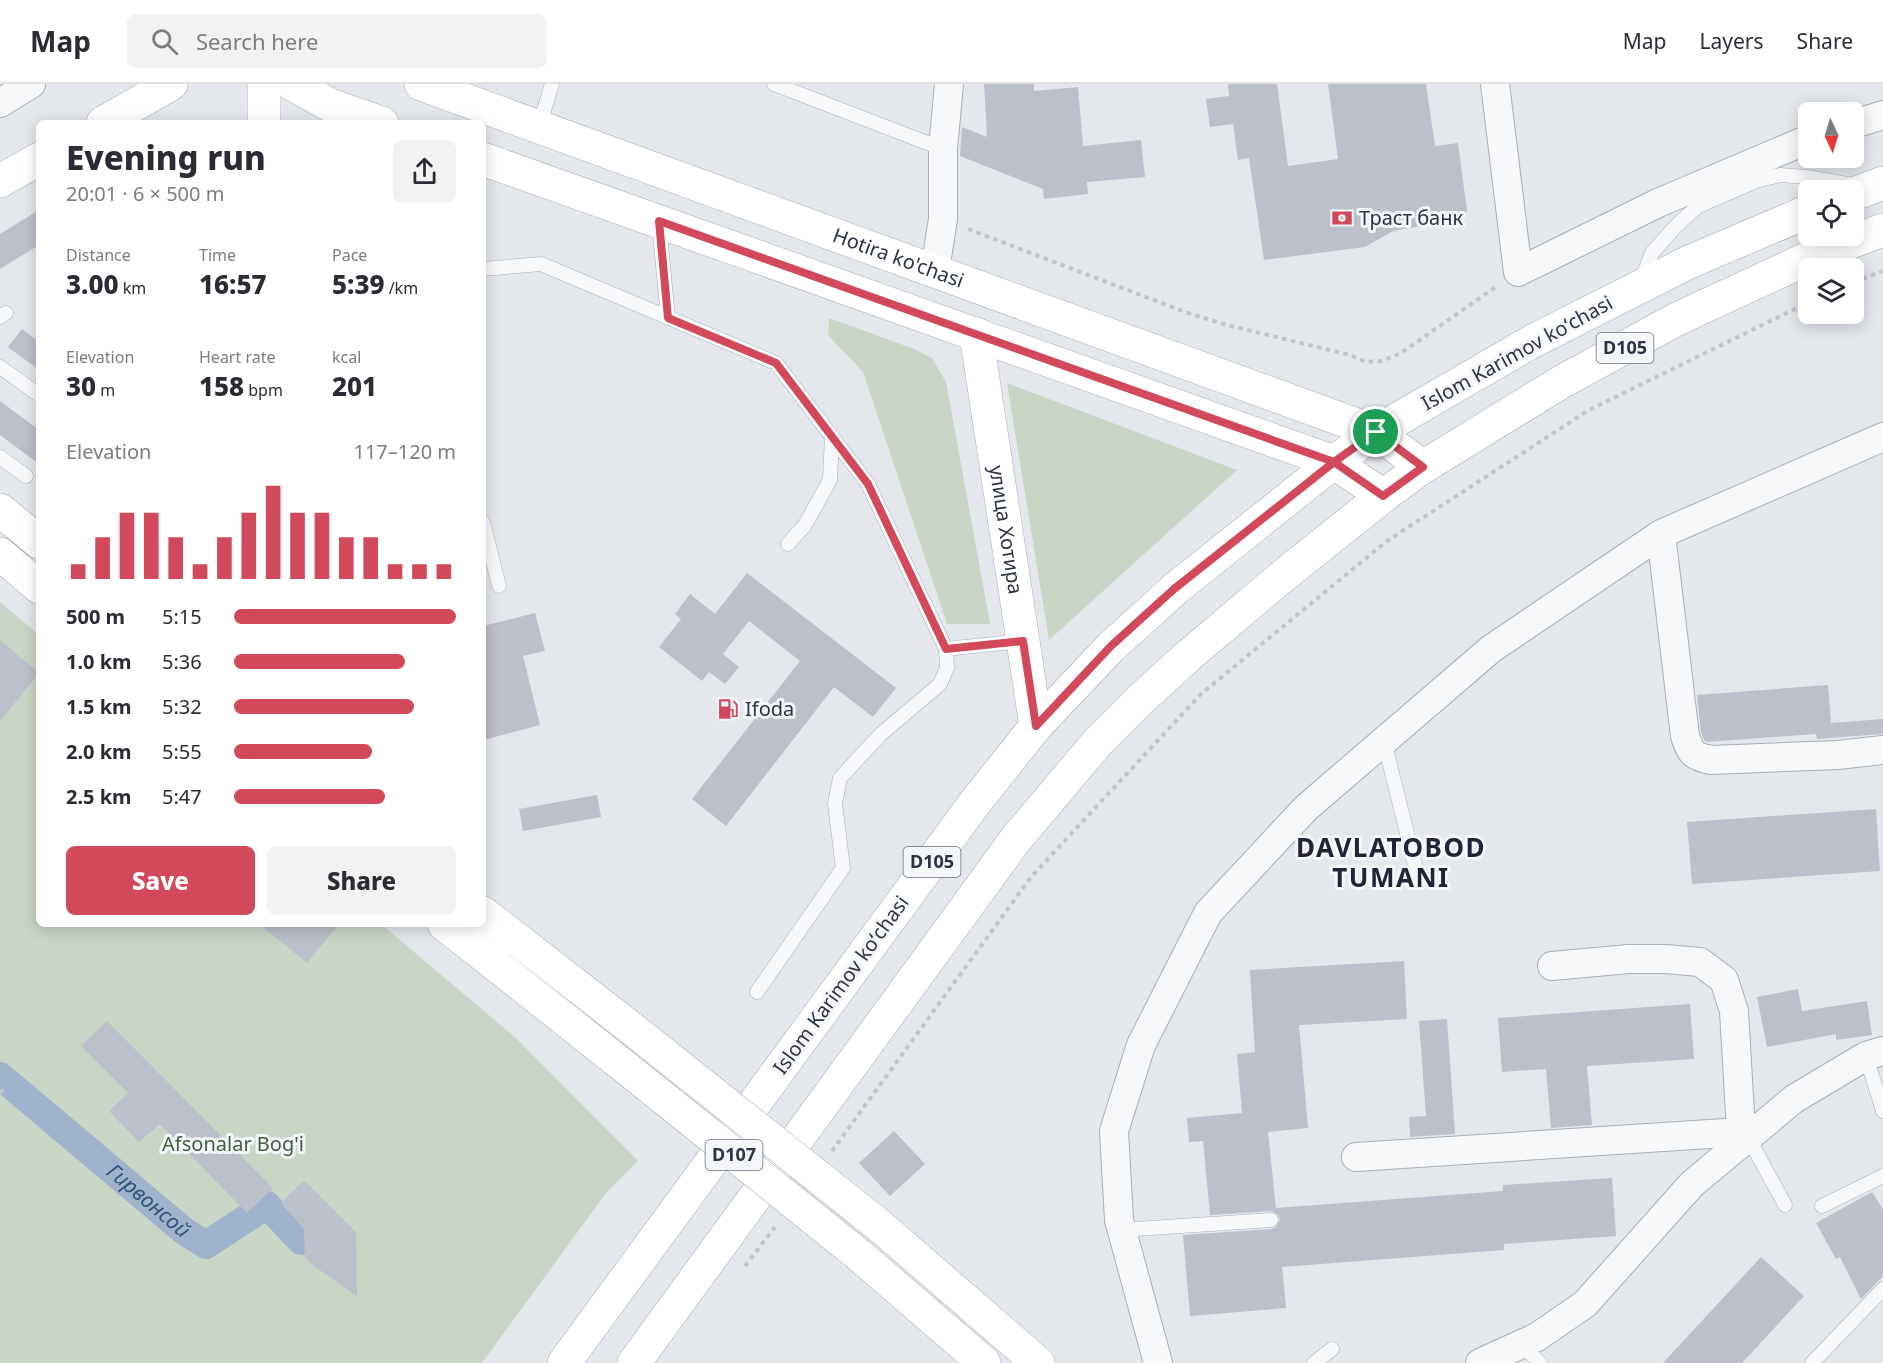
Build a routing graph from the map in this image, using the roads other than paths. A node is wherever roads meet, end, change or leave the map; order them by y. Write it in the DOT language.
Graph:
graph roads {
  1 [pos="31,84"];
  2 [pos="171,84"];
  3 [pos="264,84"];
  4 [pos="292,84"];
  5 [pos="421,84"];
  6 [pos="774,84"];
  7 [pos="948,84"];
  8 [pos="1495,84"];
  9 [pos="550,85"];
  10 [pos="0,103"];
  11 [pos="1883,115"];
  12 [pos="108,120"];
  13 [pos="264,120"];
  14 [pos="373,120"];
  15 [pos="1864,121"];
  16 [pos="539,127"];
  17 [pos="1798,144"];
  18 [pos="943,148"];
  19 [pos="486,160"];
  20 [pos="36,161"];
  21 [pos="528,174"];
  22 [pos="0,180"];
  23 [pos="486,185"];
  24 [pos="1869,188"];
  25 [pos="1798,216"];
  26 [pos="659,221"];
  27 [pos="1883,230"];
  28 [pos="486,269"];
  29 [pos="935,270"];
  30 [pos="1638,287"];
  31 [pos="668,318"];
  32 [pos="976,334"];
  33 [pos="0,368"];
  34 [pos="36,393"];
  35 [pos="1376,432"];
  36 [pos="832,436"];
  37 [pos="1883,438"];
  38 [pos="0,457"];
  39 [pos="1334,462"];
  40 [pos="1423,467"];
  41 [pos="26,476"];
  42 [pos="1383,496"];
  43 [pos="0,510"];
  44 [pos="35,534"];
  45 [pos="486,534"];
  46 [pos="1661,534"];
  47 [pos="788,544"];
  48 [pos="0,554"];
  49 [pos="36,584"];
  50 [pos="499,586"];
  51 [pos="1023,641"];
  52 [pos="946,649"];
  53 [pos="1036,726"];
  54 [pos="1384,741"];
  55 [pos="1883,750"];
  56 [pos="1417,873"];
  57 [pos="486,915"];
  58 [pos="448,927"];
  59 [pos="1552,966"];
  60 [pos="757,992"];
  61 [pos="1875,1054"];
  62 [pos="1883,1111"];
  63 [pos="1748,1133"];
  64 [pos="1356,1157"];
  65 [pos="1883,1176"];
  66 [pos="1785,1205"];
  67 [pos="1822,1206"];
  68 [pos="1271,1220"];
  69 [pos="1121,1230"];
  70 [pos="1883,1289"];
  71 [pos="1332,1349"];
  72 [pos="1530,1353"];
  73 [pos="564,1363"];
  74 [pos="634,1363"];
  75 [pos="984,1363"];
  76 [pos="1038,1363"];
  77 [pos="1158,1363"];
  78 [pos="1314,1363"];
  79 [pos="1480,1363"];
  80 [pos="1812,1363"];
  1 -- 10 [label="street"];
  2 -- 12 [label="main road"];
  3 -- 13 [label="main road"];
  4 -- 14 [label="main road"];
  5 -- 16 [label="main road, Hotira ko'chasi"];
  6 -- 18 [label="lane"];
  7 -- 18 [label="street"];
  8 -- 17 [label="street"];
  9 -- 16 [label="lane"];
  11 -- 15 [label="street"];
  16 -- 29 [label="main road, Hotira ko'chasi"];
  18 -- 29 [label="street"];
  19 -- 21 [label="main road"];
  20 -- 22 [label="main road"];
  21 -- 23 [label="main road"];
  21 -- 26 [label="main road"];
  24 -- 30 [label="lane"];
  25 -- 30 [label="main road, Islom Karimov koʻchasi / D105"];
  26 -- 31 [label="lane"];
  26 -- 32 [label="main road"];
  27 -- 40 [label="main road, D105"];
  28 -- 31 [label="lane"];
  29 -- 35 [label="main road, Hotira ko'chasi"];
  30 -- 35 [label="main road, Islom Karimov koʻchasi / D105"];
  31 -- 36 [label="lane"];
  32 -- 39 [label="main road"];
  32 -- 51 [label="main road, улица Хотира"];
  33 -- 34 [label="lane"];
  35 -- 39 [label="main road, Islom Karimov koʻchasi / D105"];
  35 -- 40 [label="main road, Hotira ko'chasi"];
  36 -- 47 [label="lane"];
  36 -- 52 [label="lane"];
  37 -- 46 [label="street"];
  38 -- 41 [label="lane"];
  39 -- 42 [label="main road"];
  39 -- 53 [label="main road, Islom Karimov koʻchasi / D105"];
  40 -- 42 [label="main road, D105"];
  42 -- 74 [label="main road, D105"];
  43 -- 44 [label="main road"];
  45 -- 50 [label="lane"];
  46 -- 54 [label="street"];
  46 -- 55 [label="street"];
  48 -- 49 [label="main road"];
  51 -- 52 [label="lane"];
  51 -- 53 [label="main road, улица Хотира"];
  52 -- 60 [label="lane"];
  53 -- 73 [label="main road, Islom Karimov koʻchasi / D105"];
  54 -- 56 [label="lane"];
  54 -- 69 [label="street"];
  57 -- 76 [label="main road, D107, bridge"];
  58 -- 75 [label="main road, D107, bridge"];
  59 -- 63 [label="street"];
  61 -- 62 [label="lane"];
  61 -- 63 [label="street"];
  63 -- 64 [label="street"];
  63 -- 66 [label="lane"];
  63 -- 72 [label="street"];
  65 -- 67 [label="lane"];
  68 -- 69 [label="lane"];
  69 -- 77 [label="street"];
  70 -- 80 [label="lane"];
  71 -- 78 [label="lane"];
  72 -- 79 [label="street"];
}
